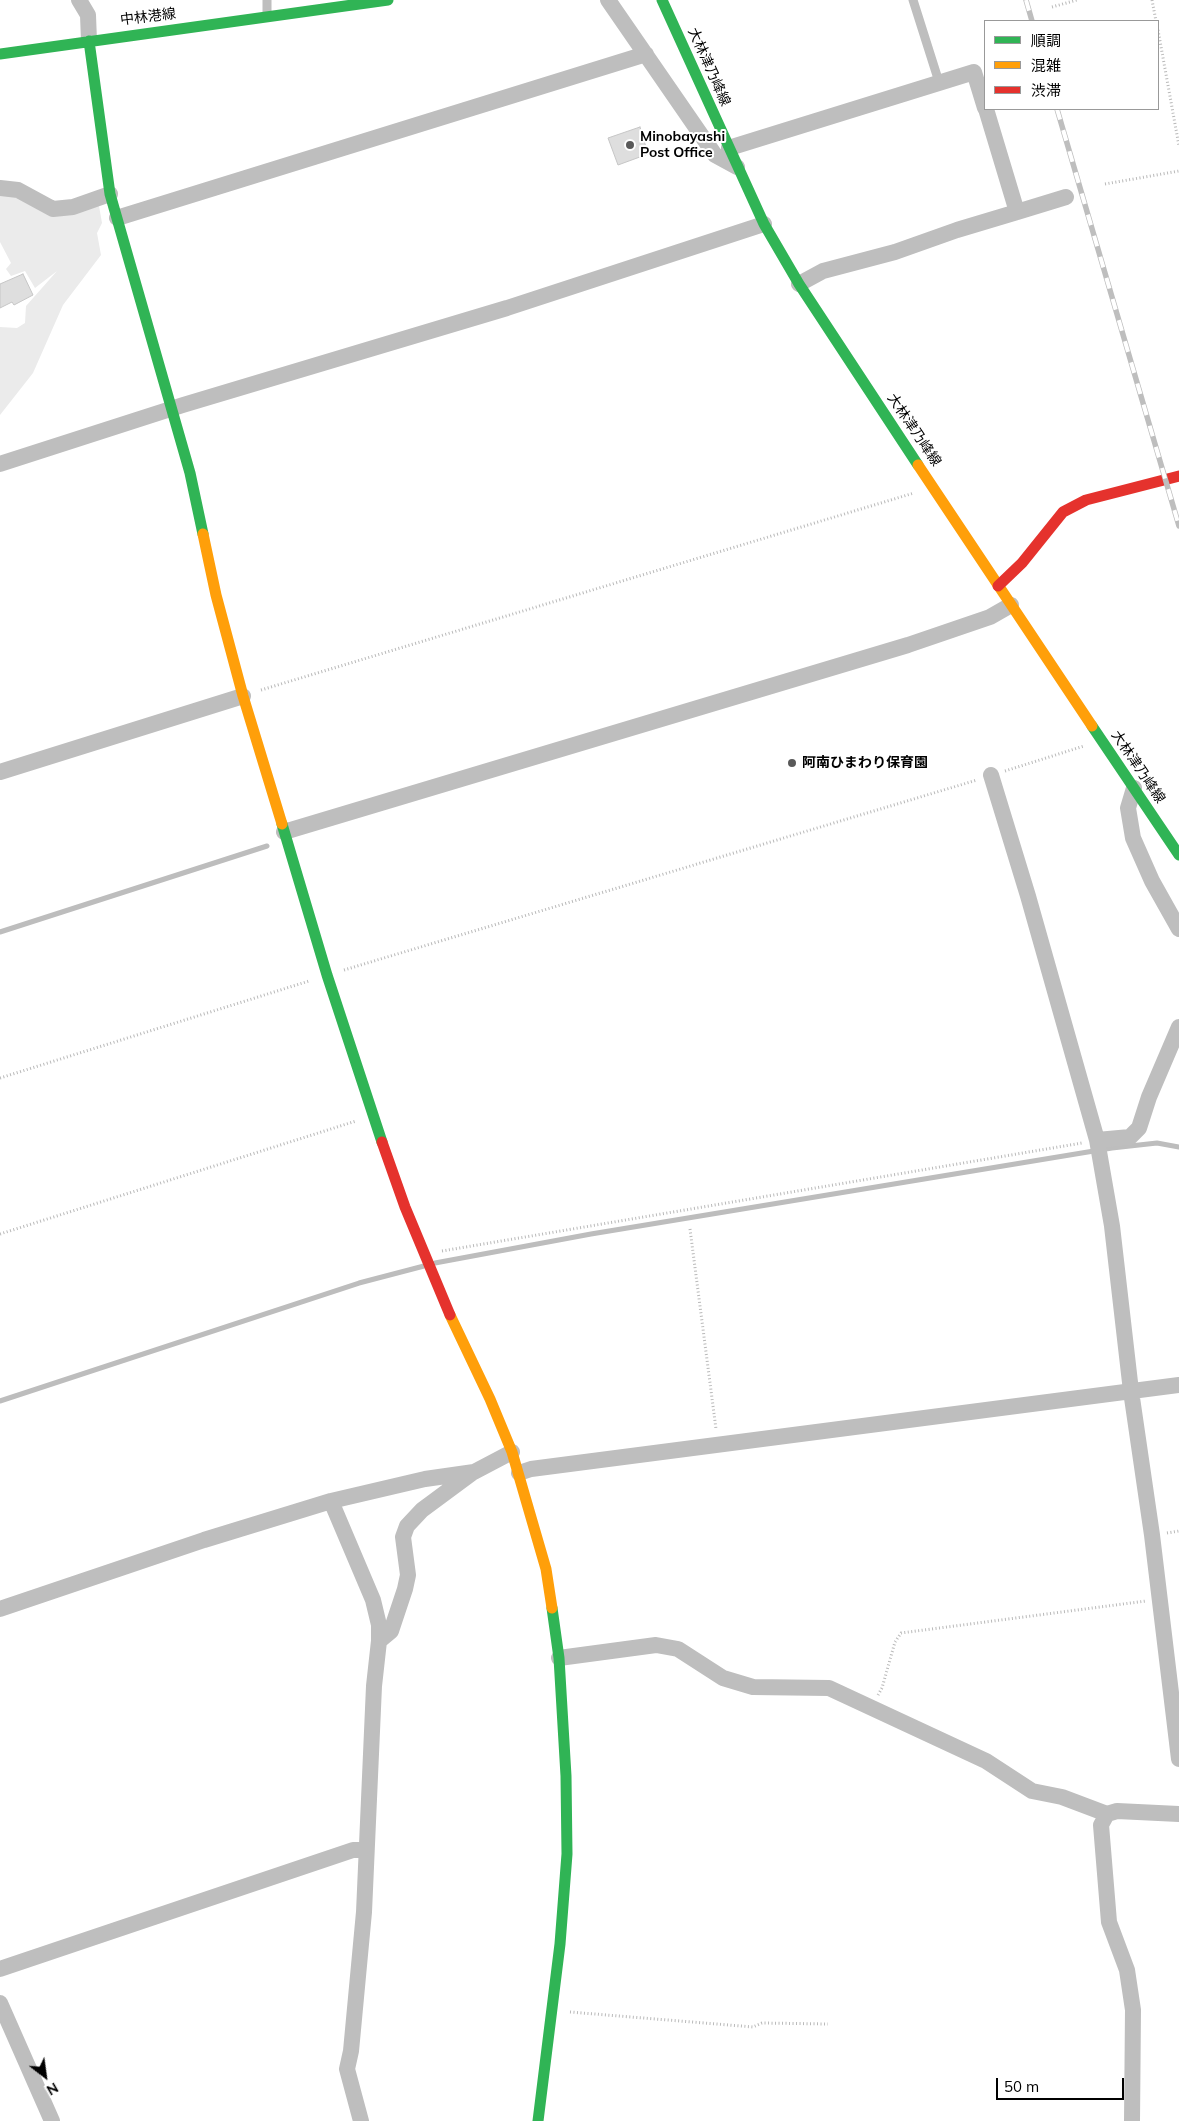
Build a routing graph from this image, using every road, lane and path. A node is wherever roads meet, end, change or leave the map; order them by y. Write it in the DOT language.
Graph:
graph roads {
  1 [pos="79,0"];
  2 [pos="267,0"];
  3 [pos="388,0"];
  4 [pos="608,0"];
  5 [pos="662,0"];
  6 [pos="913,0"];
  7 [pos="1076,0"];
  8 [pos="1152,0"];
  9 [pos="1052,7"];
  10 [pos="267,17"];
  11 [pos="1156,20"];
  12 [pos="1159,36"];
  13 [pos="89,41"];
  14 [pos="0,54"];
  15 [pos="646,54"];
  16 [pos="939,82"];
  17 [pos="984,105"];
  18 [pos="986,110"];
  19 [pos="1179,146"];
  20 [pos="729,148"];
  21 [pos="738,167"];
  22 [pos="1179,171"];
  23 [pos="1105,184"];
  24 [pos="0,188"];
  25 [pos="110,194"];
  26 [pos="1066,197"];
  27 [pos="1017,212"];
  28 [pos="117,218"];
  29 [pos="764,224"];
  30 [pos="799,284"];
  31 [pos="172,409"];
  32 [pos="0,464"];
  33 [pos="1179,476"];
  34 [pos="932,484"];
  35 [pos="998,586"];
  36 [pos="1011,604"];
  37 [pos="243,696"];
  38 [pos="1100,738"];
  39 [pos="0,772"];
  40 [pos="991,776"];
  41 [pos="1134,788"];
  42 [pos="284,832"];
  43 [pos="1179,855"];
  44 [pos="1179,929"];
  45 [pos="328,975"];
  46 [pos="1179,1027"];
  47 [pos="0,1078"];
  48 [pos="374,1116"];
  49 [pos="1098,1147"];
  50 [pos="690,1229"];
  51 [pos="0,1234"];
  52 [pos="424,1254"];
  53 [pos="1179,1385"];
  54 [pos="1131,1391"];
  55 [pos="718,1445"];
  56 [pos="512,1452"];
  57 [pos="474,1472"];
  58 [pos="519,1472"];
  59 [pos="331,1501"];
  60 [pos="1159,1599"];
  61 [pos="0,1609"];
  62 [pos="379,1641"];
  63 [pos="559,1658"];
  64 [pos="870,1708"];
  65 [pos="1179,1759"];
  66 [pos="1107,1814"];
  67 [pos="1179,1814"];
  68 [pos="365,1850"];
  69 [pos="0,1969"];
  70 [pos="0,2003"];
  71 [pos="552,2010"];
  72 [pos="828,2024"];
  73 [pos="52,2121"];
  74 [pos="361,2121"];
  75 [pos="538,2121"];
  76 [pos="1132,2121"];
  1 -- 13 [label="street"];
  2 -- 10 [label="lane"];
  3 -- 10 [label="street, 中林港線"];
  4 -- 15 [label="street"];
  5 -- 20 [label="street, 大林津乃峰線"];
  6 -- 16 [label="lane"];
  7 -- 9 [label="path"];
  8 -- 11 [label="path"];
  10 -- 13 [label="street, 中林港線"];
  12 -- 19 [label="path"];
  13 -- 14 [label="street, 中林港線"];
  13 -- 25 [label="street"];
  15 -- 21 [label="street"];
  15 -- 28 [label="street"];
  16 -- 17 [label="street"];
  16 -- 20 [label="street"];
  18 -- 27 [label="street"];
  20 -- 21 [label="street, 大林津乃峰線"];
  21 -- 29 [label="street, 大林津乃峰線"];
  22 -- 23 [label="path"];
  24 -- 25 [label="street"];
  25 -- 28 [label="street"];
  26 -- 27 [label="street"];
  27 -- 30 [label="street"];
  28 -- 31 [label="street"];
  29 -- 30 [label="street, 大林津乃峰線"];
  29 -- 31 [label="street"];
  30 -- 34 [label="street, 大林津乃峰線"];
  31 -- 32 [label="street"];
  31 -- 37 [label="street"];
  33 -- 35 [label="street"];
  34 -- 35 [label="street, 大林津乃峰線"];
  34 -- 37 [label="path"];
  35 -- 36 [label="street, 大林津乃峰線"];
  36 -- 38 [label="street, 大林津乃峰線"];
  36 -- 42 [label="street"];
  37 -- 39 [label="street"];
  37 -- 42 [label="street"];
  38 -- 40 [label="path"];
  38 -- 41 [label="street, 大林津乃峰線"];
  40 -- 45 [label="path"];
  40 -- 49 [label="street"];
  41 -- 43 [label="street, 大林津乃峰線"];
  41 -- 44 [label="street"];
  42 -- 45 [label="street"];
  45 -- 47 [label="path"];
  45 -- 48 [label="street"];
  46 -- 49 [label="street"];
  48 -- 51 [label="path"];
  48 -- 52 [label="street"];
  49 -- 52 [label="path"];
  49 -- 54 [label="street"];
  50 -- 55 [label="path"];
  52 -- 56 [label="street"];
  53 -- 54 [label="street"];
  54 -- 55 [label="street"];
  54 -- 60 [label="street"];
  55 -- 58 [label="street"];
  56 -- 57 [label="street"];
  56 -- 58 [label="street"];
  57 -- 59 [label="street"];
  57 -- 62 [label="street"];
  58 -- 63 [label="street"];
  59 -- 61 [label="street"];
  59 -- 62 [label="street"];
  60 -- 64 [label="path"];
  60 -- 65 [label="street"];
  62 -- 68 [label="street"];
  63 -- 64 [label="street"];
  63 -- 71 [label="street"];
  64 -- 66 [label="street"];
  66 -- 67 [label="street"];
  66 -- 76 [label="street"];
  68 -- 69 [label="street"];
  68 -- 74 [label="street"];
  70 -- 73 [label="street"];
  71 -- 72 [label="path"];
  71 -- 75 [label="street"];
}
